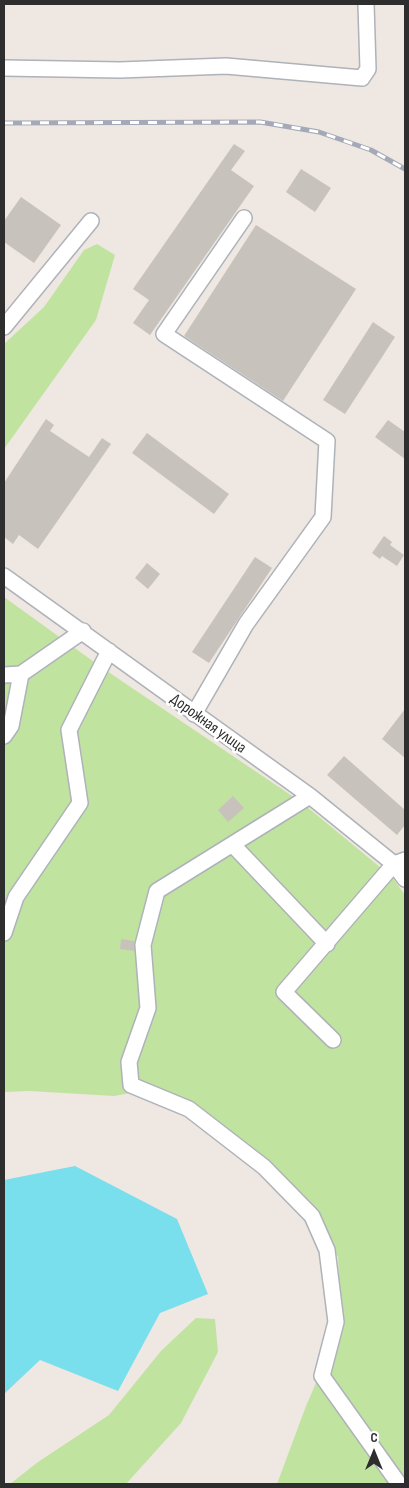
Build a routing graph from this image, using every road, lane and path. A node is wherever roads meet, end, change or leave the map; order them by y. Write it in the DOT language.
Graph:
graph roads {
  1 [pos="366,4"];
  2 [pos="4,68"];
  3 [pos="244,218"];
  4 [pos="91,222"];
  5 [pos="4,327"];
  6 [pos="4,576"];
  7 [pos="83,632"];
  8 [pos="109,651"];
  9 [pos="21,674"];
  10 [pos="4,675"];
  11 [pos="194,714"];
  12 [pos="4,736"];
  13 [pos="310,796"];
  14 [pos="233,844"];
  15 [pos="400,862"];
  16 [pos="405,879"];
  17 [pos="4,933"];
  18 [pos="327,944"];
  19 [pos="333,1040"];
  20 [pos="399,1484"];
  1 -- 2 [label="street"];
  3 -- 11 [label="street"];
  4 -- 5 [label="street"];
  6 -- 7 [label="street, Дорожная улица"];
  7 -- 8 [label="street, Дорожная улица"];
  7 -- 9 [label="street"];
  8 -- 11 [label="street, Дорожная улица"];
  8 -- 17 [label="street"];
  9 -- 10 [label="street"];
  9 -- 12 [label="street"];
  11 -- 13 [label="street, Дорожная улица"];
  13 -- 14 [label="street"];
  13 -- 15 [label="street, Дорожная улица"];
  14 -- 18 [label="street"];
  14 -- 20 [label="street"];
  15 -- 16 [label="street, Дорожная улица"];
  15 -- 18 [label="street"];
  18 -- 19 [label="street"];
}
